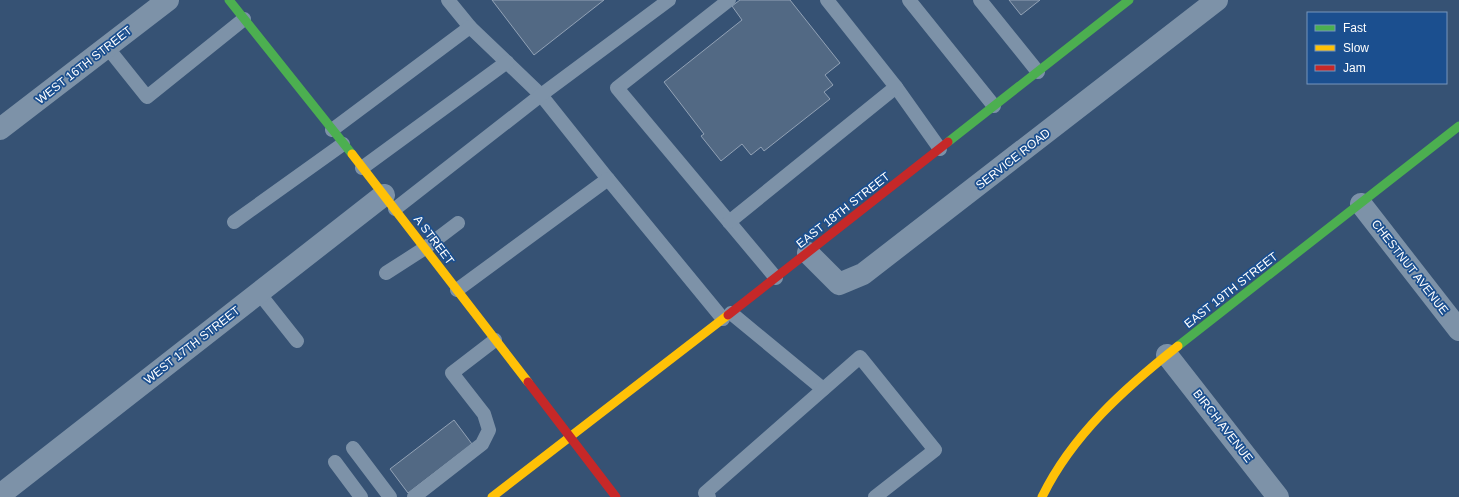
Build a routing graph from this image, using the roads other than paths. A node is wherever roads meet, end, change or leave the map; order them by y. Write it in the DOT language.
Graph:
graph roads {
  1 [pos="168,0"];
  2 [pos="229,0"];
  3 [pos="448,0"];
  4 [pos="669,0"];
  5 [pos="729,0"];
  6 [pos="827,0"];
  7 [pos="909,0"];
  8 [pos="980,0"];
  9 [pos="1129,0"];
  10 [pos="1217,0"];
  11 [pos="244,19"];
  12 [pos="470,27"];
  13 [pos="107,47"];
  14 [pos="507,62"];
  15 [pos="1038,72"];
  16 [pos="896,87"];
  17 [pos="541,95"];
  18 [pos="994,106"];
  19 [pos="1459,126"];
  20 [pos="0,129"];
  21 [pos="332,130"];
  22 [pos="343,144"];
  23 [pos="940,149"];
  24 [pos="362,168"];
  25 [pos="608,179"];
  26 [pos="390,202"];
  27 [pos="1361,204"];
  28 [pos="234,222"];
  29 [pos="729,222"];
  30 [pos="458,223"];
  31 [pos="425,248"];
  32 [pos="808,253"];
  33 [pos="386,273"];
  34 [pos="776,278"];
  35 [pos="457,290"];
  36 [pos="259,293"];
  37 [pos="727,316"];
  38 [pos="1459,330"];
  39 [pos="495,340"];
  40 [pos="297,341"];
  41 [pos="1167,355"];
  42 [pos="823,389"];
  43 [pos="570,437"];
  44 [pos="353,448"];
  45 [pos="335,462"];
  46 [pos="0,495"];
  47 [pos="362,497"];
  48 [pos="390,497"];
  49 [pos="414,497"];
  50 [pos="492,497"];
  51 [pos="616,497"];
  52 [pos="708,497"];
  53 [pos="875,497"];
  54 [pos="1042,497"];
  55 [pos="1278,497"];
  1 -- 13 [label="street, WEST 16TH STREET"];
  2 -- 11 [label="main road, A STREET"];
  3 -- 12 [label="lane"];
  4 -- 17 [label="lane"];
  5 -- 29 [label="lane"];
  6 -- 16 [label="lane"];
  7 -- 18 [label="lane"];
  8 -- 15 [label="lane"];
  9 -- 15 [label="main road, EAST 18TH STREET"];
  10 -- 32 [label="street, SERVICE ROAD"];
  11 -- 13 [label="lane"];
  11 -- 21 [label="main road, A STREET"];
  12 -- 14 [label="lane"];
  12 -- 21 [label="lane"];
  13 -- 20 [label="street, WEST 16TH STREET"];
  14 -- 17 [label="lane"];
  14 -- 24 [label="lane"];
  15 -- 18 [label="main road, EAST 18TH STREET"];
  16 -- 23 [label="lane"];
  16 -- 29 [label="lane"];
  17 -- 25 [label="lane"];
  17 -- 26 [label="lane"];
  18 -- 23 [label="main road, EAST 18TH STREET"];
  19 -- 27 [label="main road, EAST 19TH STREET"];
  21 -- 22 [label="main road, A STREET"];
  22 -- 24 [label="main road, A STREET"];
  22 -- 28 [label="lane"];
  23 -- 32 [label="main road, EAST 18TH STREET"];
  24 -- 26 [label="main road, A STREET"];
  25 -- 35 [label="lane"];
  25 -- 37 [label="lane"];
  26 -- 31 [label="main road, A STREET"];
  26 -- 36 [label="street, WEST 17TH STREET"];
  27 -- 38 [label="street, CHESTNUT AVENUE"];
  27 -- 41 [label="main road, EAST 19TH STREET"];
  29 -- 34 [label="lane"];
  30 -- 31 [label="lane"];
  31 -- 33 [label="lane"];
  31 -- 35 [label="main road, A STREET"];
  32 -- 34 [label="main road, EAST 18TH STREET"];
  34 -- 37 [label="main road, EAST 18TH STREET"];
  35 -- 39 [label="main road, A STREET"];
  36 -- 40 [label="lane"];
  36 -- 46 [label="street, WEST 17TH STREET"];
  37 -- 42 [label="lane"];
  37 -- 43 [label="main road, EAST 18TH STREET"];
  39 -- 43 [label="main road, A STREET"];
  39 -- 49 [label="lane"];
  41 -- 54 [label="main road, EAST 19TH STREET"];
  41 -- 55 [label="street, BIRCH AVENUE"];
  42 -- 52 [label="lane"];
  42 -- 53 [label="lane"];
  43 -- 50 [label="main road, EAST 18TH STREET"];
  43 -- 51 [label="main road, A STREET"];
  44 -- 48 [label="lane"];
  45 -- 47 [label="lane"];
}
